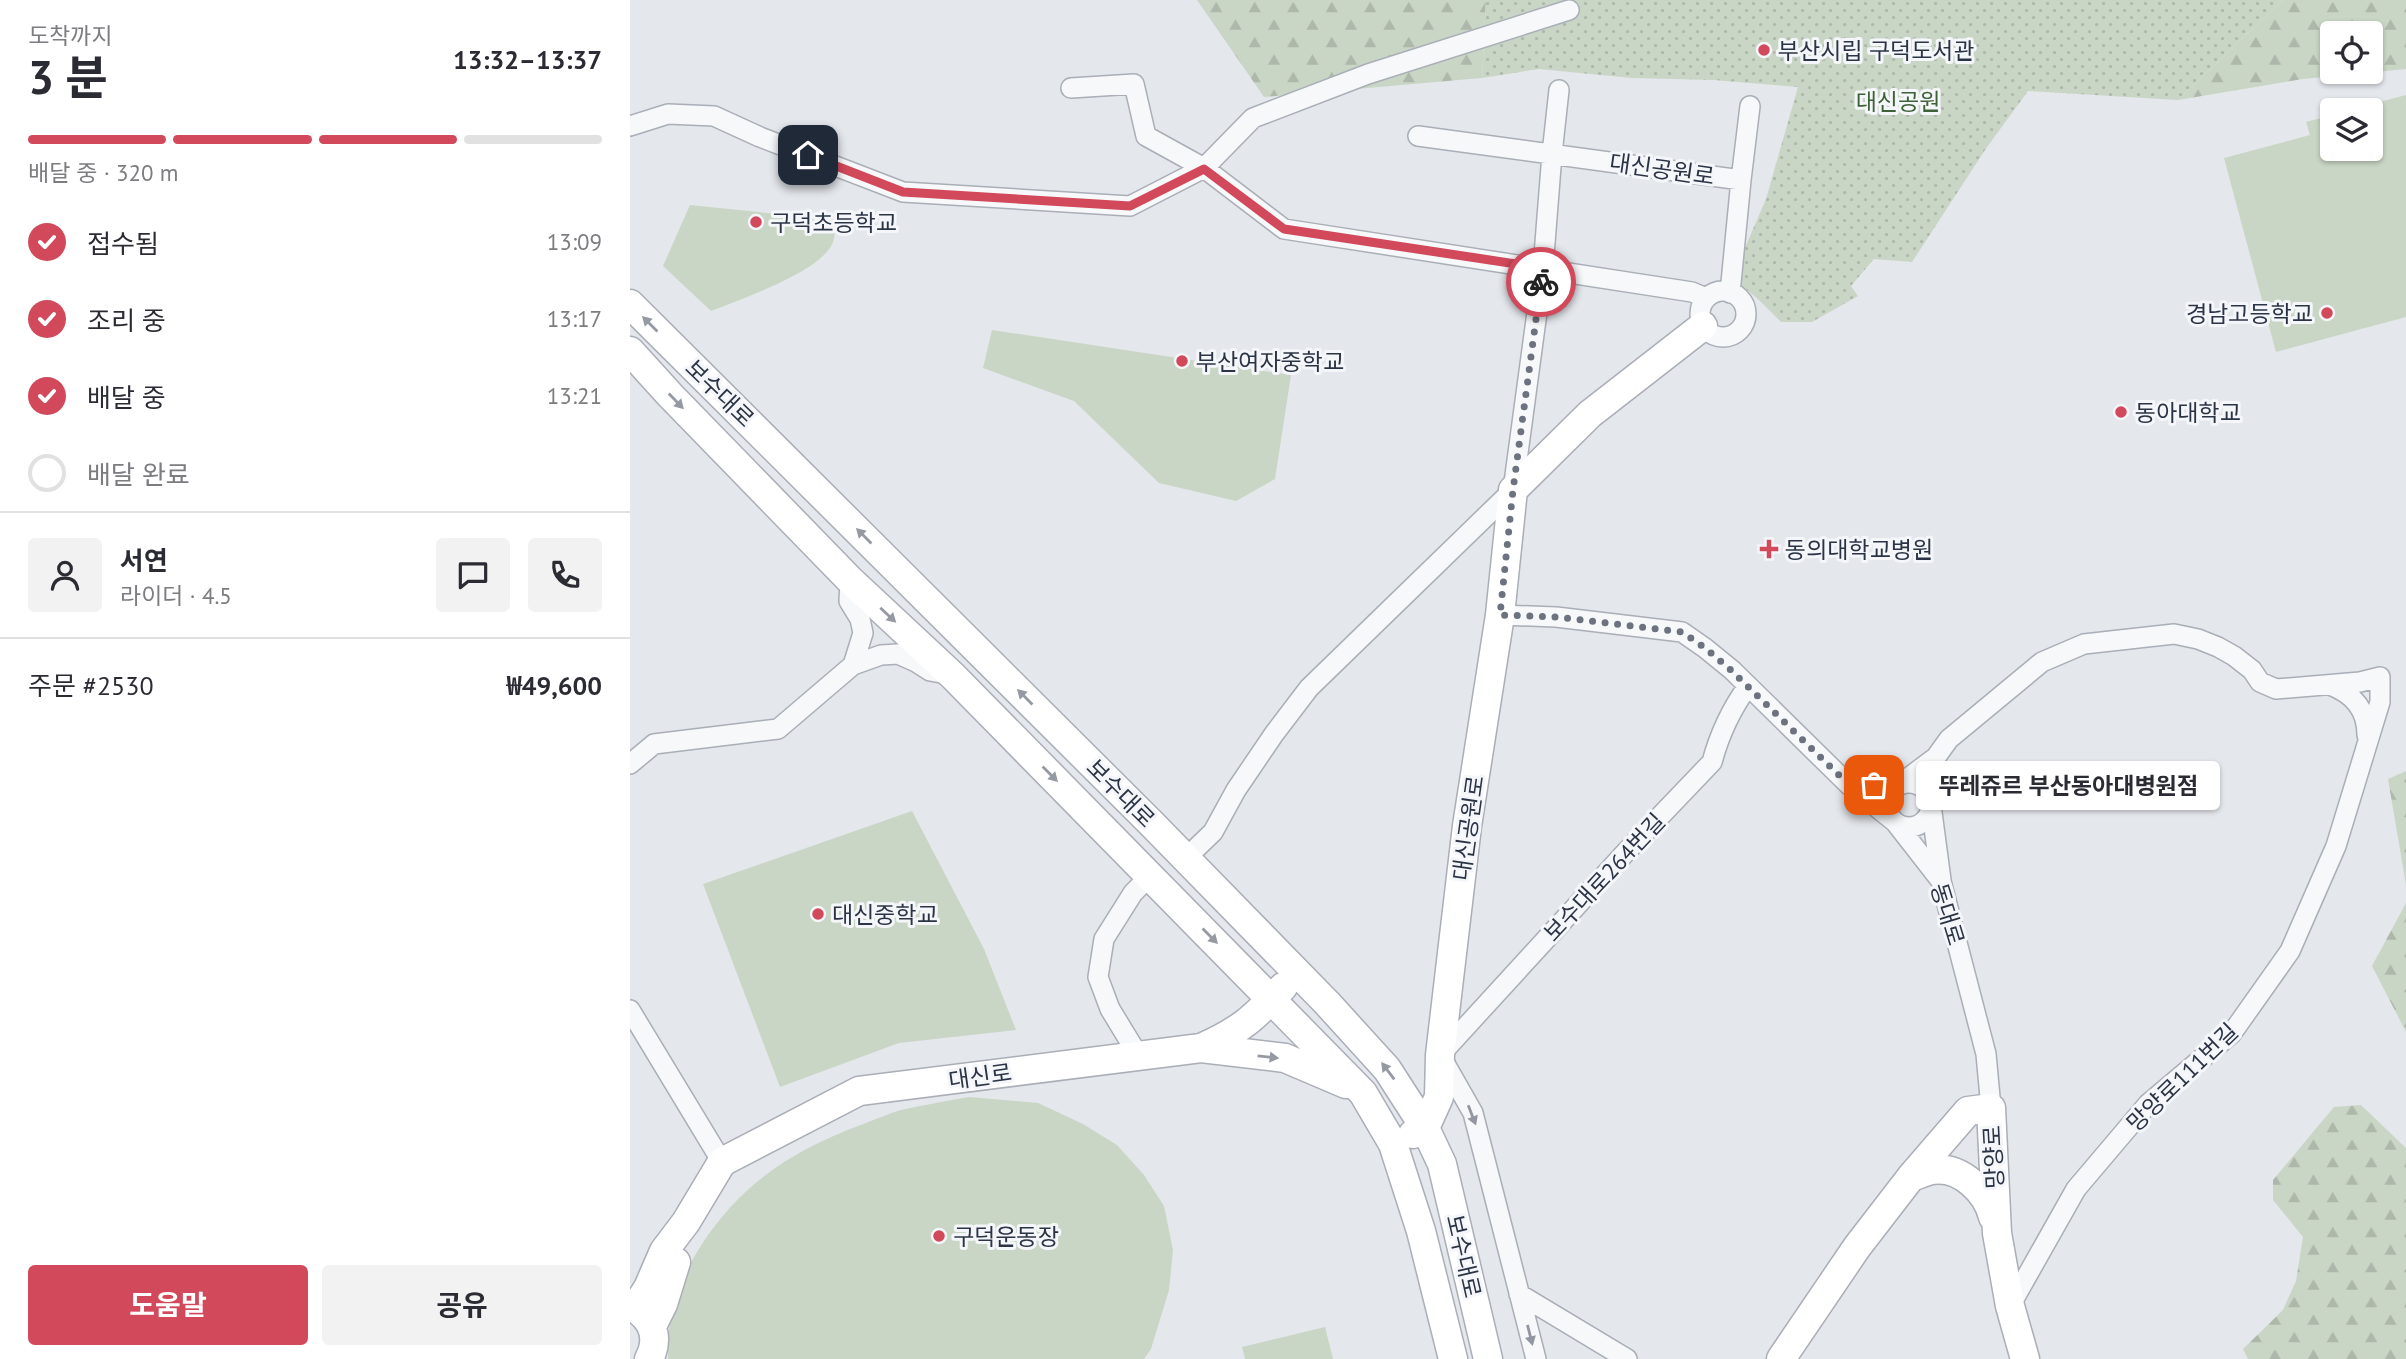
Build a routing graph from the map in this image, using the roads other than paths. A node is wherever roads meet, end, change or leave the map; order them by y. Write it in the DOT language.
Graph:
graph roads {
  1 [pos="1569,10"];
  2 [pos="1071,88"];
  3 [pos="1559,90"];
  4 [pos="1750,106"];
  5 [pos="630,126"];
  6 [pos="1418,136"];
  7 [pos="1552,154"];
  8 [pos="1204,169"];
  9 [pos="1741,180"];
  10 [pos="1543,268"];
  11 [pos="1730,293"];
  12 [pos="1706,298"];
  13 [pos="630,304"];
  14 [pos="1703,326"];
  15 [pos="630,351"];
  16 [pos="1513,490"];
  17 [pos="850,580"];
  18 [pos="1500,615"];
  19 [pos="853,664"];
  20 [pos="953,676"];
  21 [pos="2329,685"];
  22 [pos="1748,687"];
  23 [pos="2367,745"];
  24 [pos="1936,757"];
  25 [pos="630,764"];
  26 [pos="1900,784"];
  27 [pos="1849,785"];
  28 [pos="1931,805"];
  29 [pos="1895,822"];
  30 [pos="1185,859"];
  31 [pos="1150,876"];
  32 [pos="1941,881"];
  33 [pos="1296,972"];
  34 [pos="1272,999"];
  35 [pos="630,1010"];
  36 [pos="1201,1048"];
  37 [pos="1138,1055"];
  38 [pos="1440,1055"];
  39 [pos="1363,1093"];
  40 [pos="1991,1108"];
  41 [pos="1426,1128"];
  42 [pos="1393,1144"];
  43 [pos="722,1162"];
  44 [pos="1912,1177"];
  45 [pos="1997,1233"];
  46 [pos="1519,1294"];
  47 [pos="2010,1306"];
  48 [pos="639,1313"];
  49 [pos="649,1359"];
  50 [pos="1453,1359"];
  51 [pos="1488,1359"];
  52 [pos="1536,1359"];
  53 [pos="1627,1359"];
  54 [pos="1781,1359"];
  55 [pos="2025,1359"];
  1 -- 8 [label="street"];
  2 -- 8 [label="street"];
  3 -- 7 [label="street, 대신공원로"];
  4 -- 9 [label="street, 대신공원로"];
  5 -- 8 [label="street"];
  6 -- 7 [label="street, 대신공원로"];
  7 -- 9 [label="street, 대신공원로"];
  7 -- 10 [label="street, 대신공원로"];
  8 -- 10 [label="street"];
  9 -- 11 [label="street"];
  10 -- 12 [label="street"];
  10 -- 16 [label="street, 대신공원로"];
  11 -- 12 [label="street"];
  11 -- 14 [label="street"];
  12 -- 14 [label="street"];
  30 -- 13 [label="main road, 보수대로, one-way"];
  14 -- 16 [label="main road"];
  15 -- 17 [label="main road, 보수대로, one-way"];
  16 -- 18 [label="main road, 대신공원로"];
  16 -- 30 [label="street"];
  17 -- 19 [label="street"];
  17 -- 20 [label="main road, 보수대로, one-way"];
  18 -- 22 [label="street, 동대로"];
  18 -- 38 [label="main road, 대신공원로"];
  19 -- 20 [label="street"];
  19 -- 25 [label="street"];
  20 -- 31 [label="main road, 보수대로, one-way"];
  21 -- 23 [label="street"];
  21 -- 23 [label="street, 망양로111번길"];
  21 -- 24 [label="street"];
  22 -- 27 [label="street, 동대로"];
  22 -- 38 [label="street, 보수대로264번길"];
  23 -- 47 [label="street, 망양로111번길"];
  24 -- 26 [label="street"];
  24 -- 28 [label="street"];
  26 -- 27 [label="street"];
  26 -- 28 [label="street"];
  26 -- 29 [label="street"];
  27 -- 29 [label="street, 동대로"];
  28 -- 29 [label="street"];
  28 -- 32 [label="street"];
  29 -- 32 [label="street, 동대로"];
  30 -- 33 [label="main road, 보수대로"];
  31 -- 34 [label="main road, 보수대로, one-way"];
  31 -- 37 [label="street"];
  32 -- 40 [label="street, 동대로"];
  33 -- 34 [label="main road, 대신로"];
  41 -- 33 [label="main road, 보수대로, one-way"];
  34 -- 36 [label="main road, 대신로"];
  34 -- 39 [label="main road, 보수대로"];
  35 -- 43 [label="street"];
  36 -- 37 [label="main road, 대신로"];
  36 -- 39 [label="main road, one-way"];
  37 -- 43 [label="main road, 대신로"];
  38 -- 41 [label="main road, 대신공원로"];
  38 -- 46 [label="street, one-way"];
  39 -- 42 [label="main road, 보수대로"];
  40 -- 44 [label="main road, 망양로"];
  40 -- 45 [label="main road, 망양로"];
  41 -- 42 [label="main road"];
  41 -- 51 [label="main road, 보수대로"];
  42 -- 50 [label="main road, 보수대로"];
  43 -- 48 [label="main road"];
  44 -- 45 [label="main road, 망양로"];
  44 -- 54 [label="main road, 망양로"];
  45 -- 47 [label="main road, 망양로"];
  46 -- 52 [label="street, one-way"];
  46 -- 53 [label="street, 보수대로"];
  47 -- 55 [label="main road, 망양로"];
  48 -- 49 [label="main road"];
}
